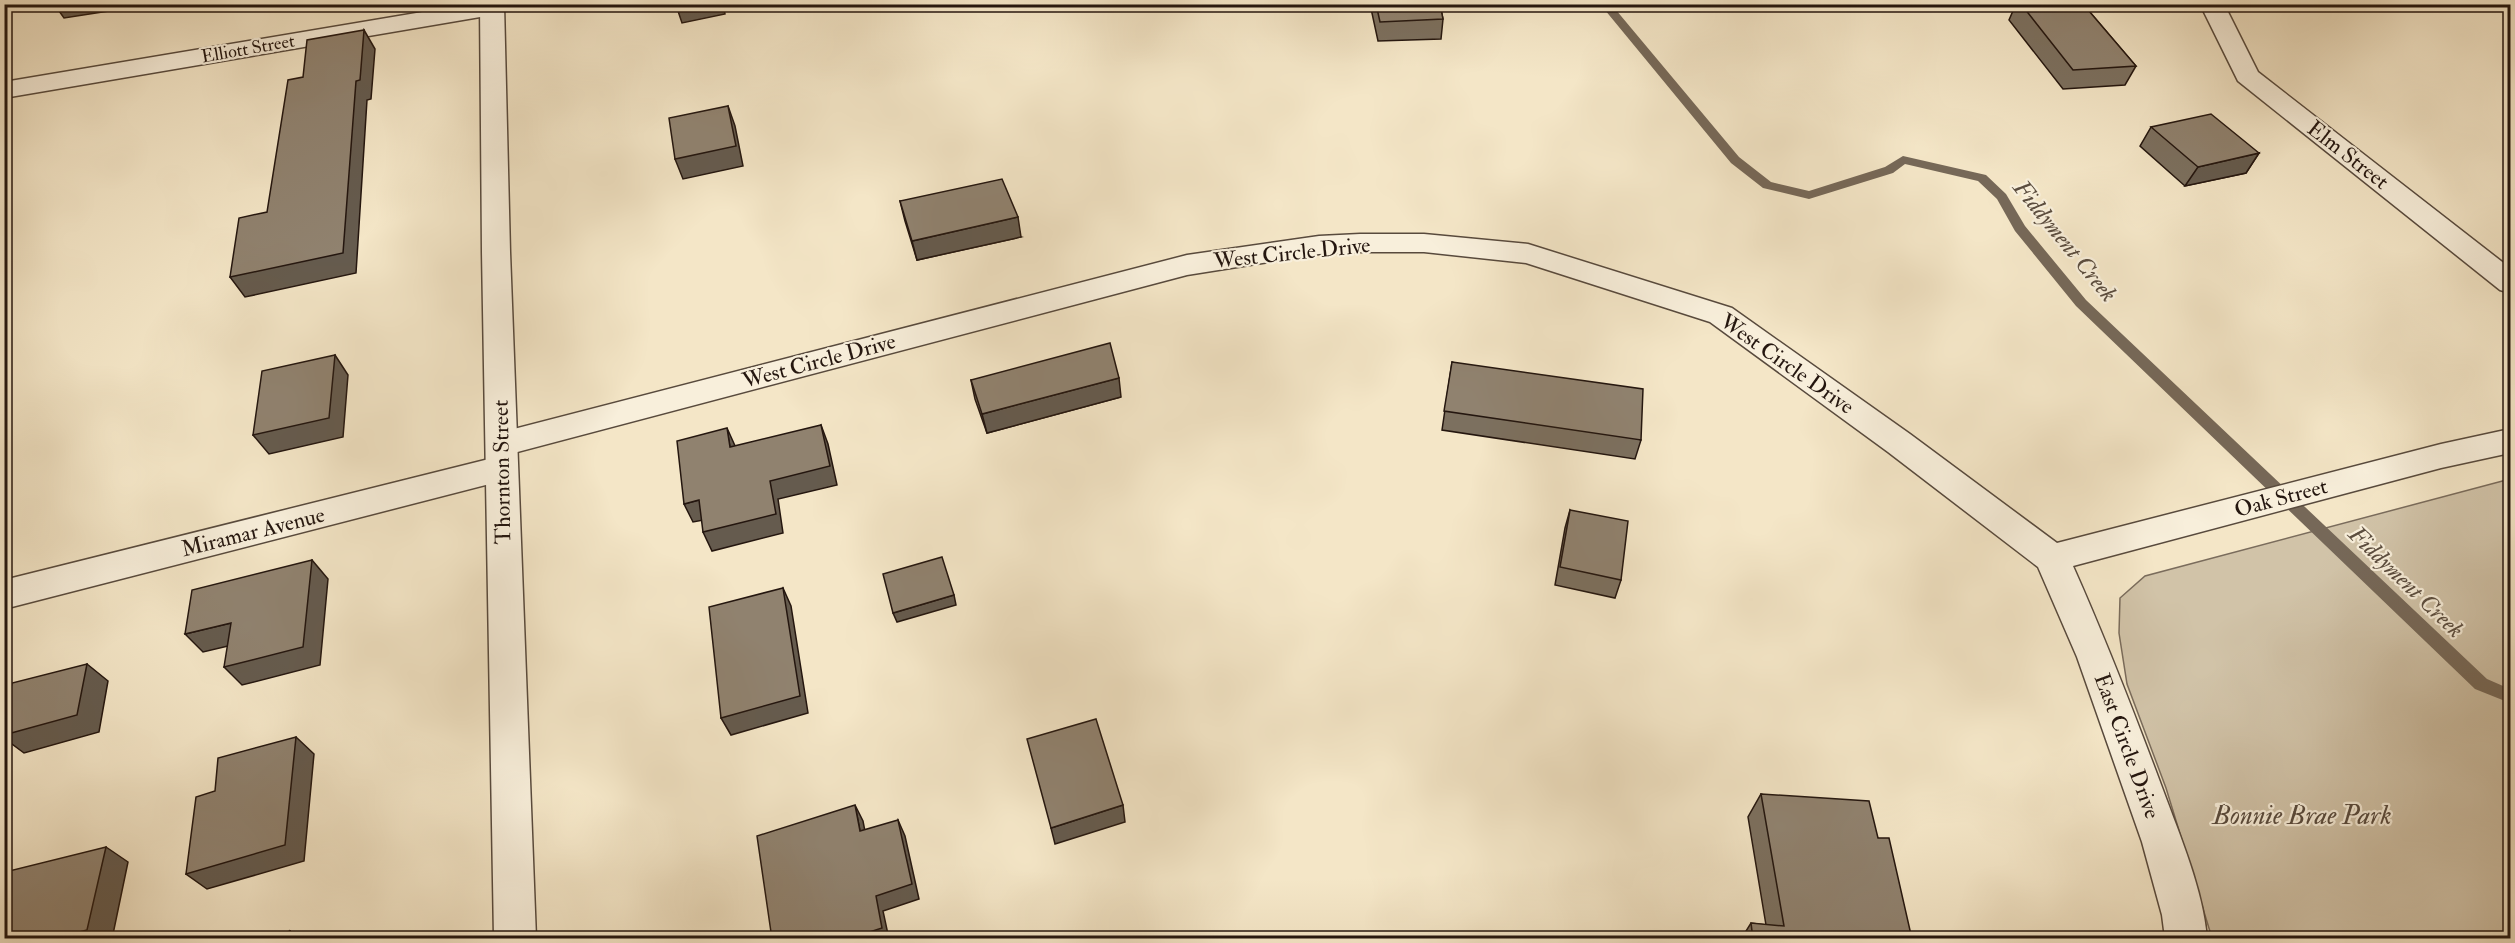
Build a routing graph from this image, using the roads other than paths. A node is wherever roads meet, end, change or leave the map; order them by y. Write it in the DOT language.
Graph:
graph roads {
  1 [pos="2212,4"];
  2 [pos="492,6"];
  3 [pos="4,90"];
  4 [pos="2511,283"];
  5 [pos="2511,441"];
  6 [pos="502,457"];
  7 [pos="2052,558"];
  8 [pos="4,595"];
  9 [pos="515,939"];
  10 [pos="2186,939"];
  1 -- 4 [label="street, Elm Street"];
  2 -- 3 [label="street, Elliott Street"];
  2 -- 6 [label="street, Thornton Street"];
  5 -- 7 [label="street, Oak Street"];
  6 -- 7 [label="street, West Circle Drive"];
  6 -- 8 [label="street, Miramar Avenue"];
  6 -- 9 [label="street, Thornton Street"];
  7 -- 10 [label="street, East Circle Drive"];
}
